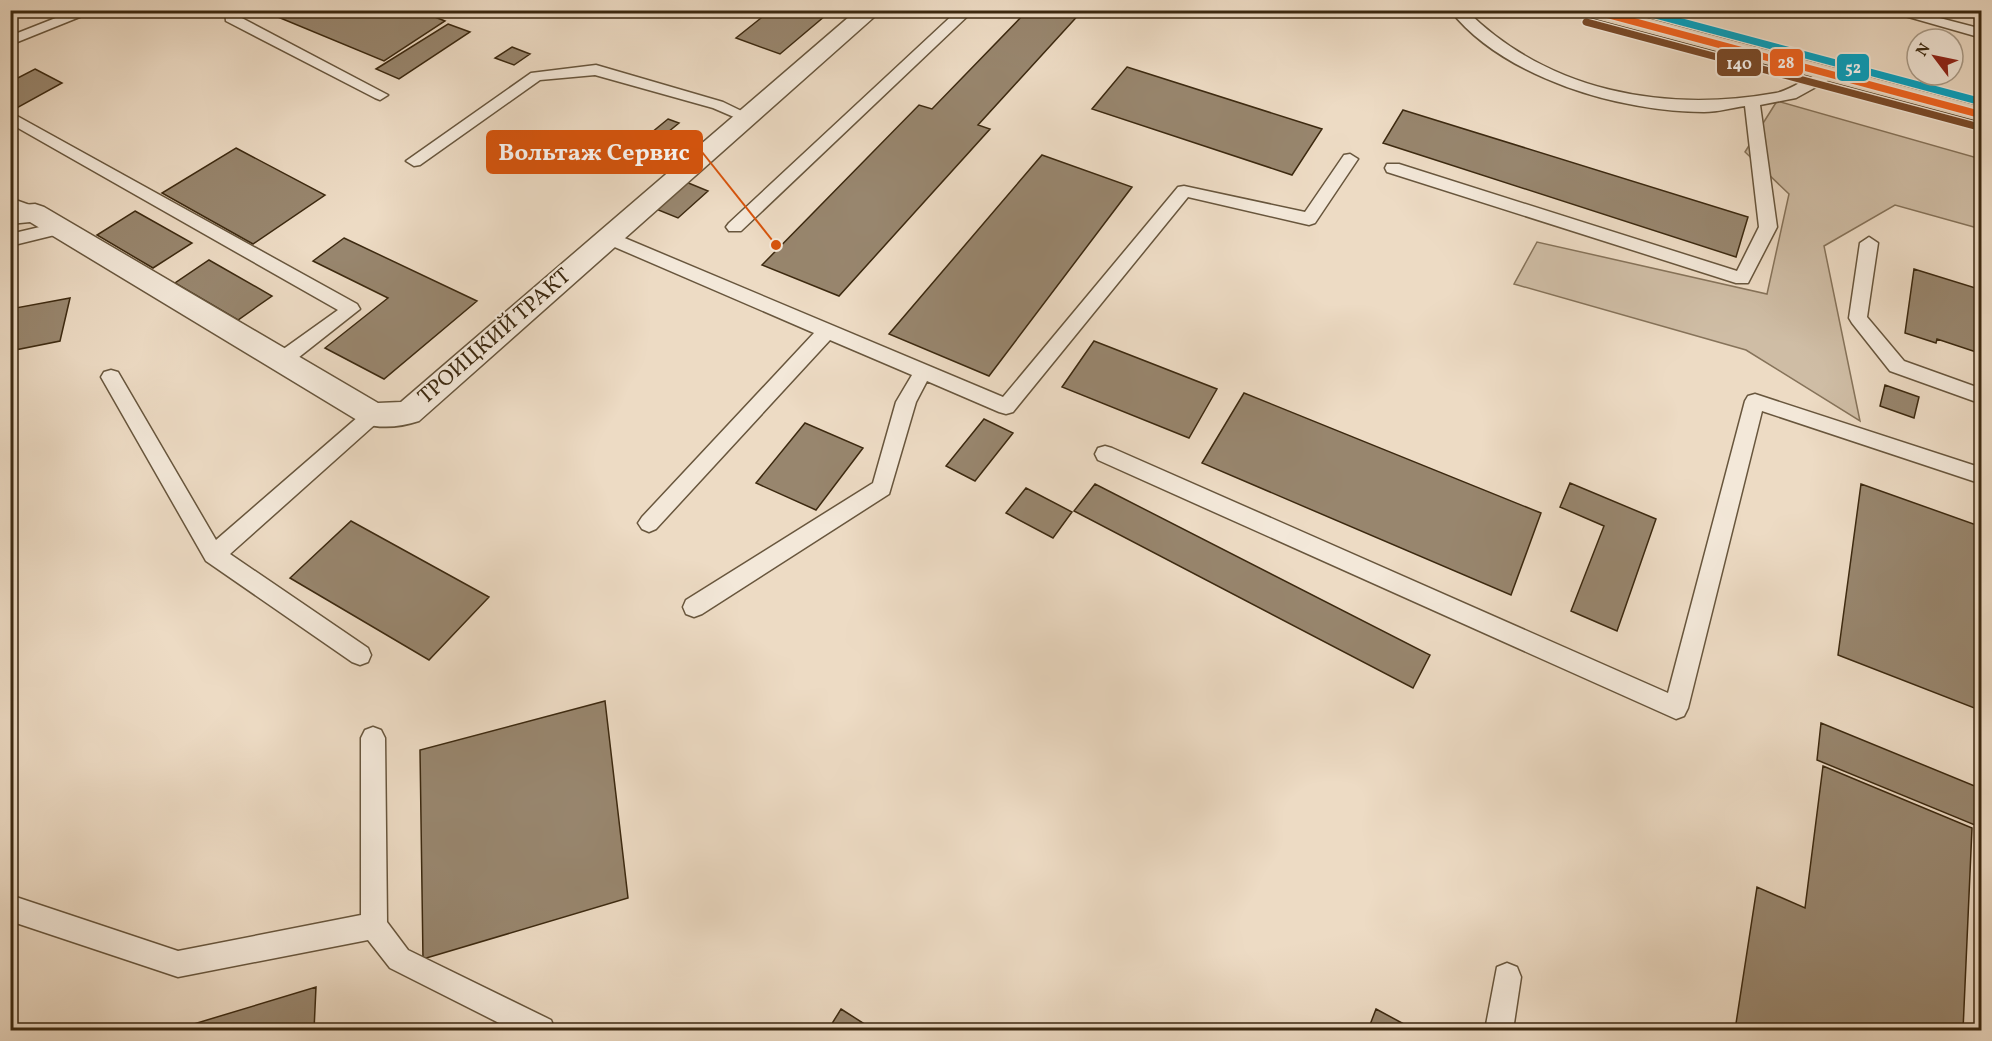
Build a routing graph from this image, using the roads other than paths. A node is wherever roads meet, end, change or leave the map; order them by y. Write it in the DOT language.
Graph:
graph roads {
  1 [pos="90,10"];
  2 [pos="232,10"];
  3 [pos="870,10"];
  4 [pos="967,10"];
  5 [pos="1457,10"];
  6 [pos="1589,10"];
  7 [pos="1891,10"];
  8 [pos="1982,34"];
  9 [pos="10,41"];
  10 [pos="1829,75"];
  11 [pos="380,95"];
  12 [pos="1752,101"];
  13 [pos="1982,115"];
  14 [pos="748,117"];
  15 [pos="17,121"];
  16 [pos="1350,159"];
  17 [pos="414,161"];
  18 [pos="1393,168"];
  19 [pos="19,210"];
  20 [pos="735,227"];
  21 [pos="61,228"];
  22 [pos="609,238"];
  23 [pos="10,240"];
  24 [pos="1869,243"];
  25 [pos="827,331"];
  26 [pos="282,360"];
  27 [pos="923,372"];
  28 [pos="111,377"];
  29 [pos="1982,397"];
  30 [pos="373,415"];
  31 [pos="1105,454"];
  32 [pos="1982,476"];
  33 [pos="649,523"];
  34 [pos="214,555"];
  35 [pos="694,608"];
  36 [pos="360,654"];
  37 [pos="373,738"];
  38 [pos="10,908"];
  39 [pos="374,926"];
  40 [pos="1507,977"];
  41 [pos="542,1030"];
  42 [pos="1499,1030"];
  1 -- 9 [label="lane"];
  2 -- 11 [label="lane"];
  3 -- 14 [label="street, ТРОИЦКИЙ ТРАКТ"];
  4 -- 20 [label="lane"];
  5 -- 12 [label="lane"];
  6 -- 10 [label="main road"];
  7 -- 8 [label="lane"];
  10 -- 12 [label="lane"];
  10 -- 13 [label="main road"];
  12 -- 18 [label="lane"];
  14 -- 17 [label="lane"];
  14 -- 22 [label="street, ТРОИЦКИЙ ТРАКТ"];
  15 -- 26 [label="lane"];
  16 -- 27 [label="lane"];
  19 -- 21 [label="street"];
  21 -- 23 [label="lane"];
  21 -- 26 [label="street"];
  22 -- 25 [label="lane"];
  22 -- 30 [label="street, ТРОИЦКИЙ ТРАКТ"];
  24 -- 29 [label="lane"];
  25 -- 27 [label="lane"];
  25 -- 33 [label="lane"];
  26 -- 30 [label="street"];
  27 -- 35 [label="lane"];
  28 -- 34 [label="lane"];
  30 -- 34 [label="lane"];
  31 -- 32 [label="lane"];
  34 -- 36 [label="lane"];
  37 -- 39 [label="lane"];
  38 -- 39 [label="lane"];
  39 -- 41 [label="lane"];
  40 -- 42 [label="lane"];
}
